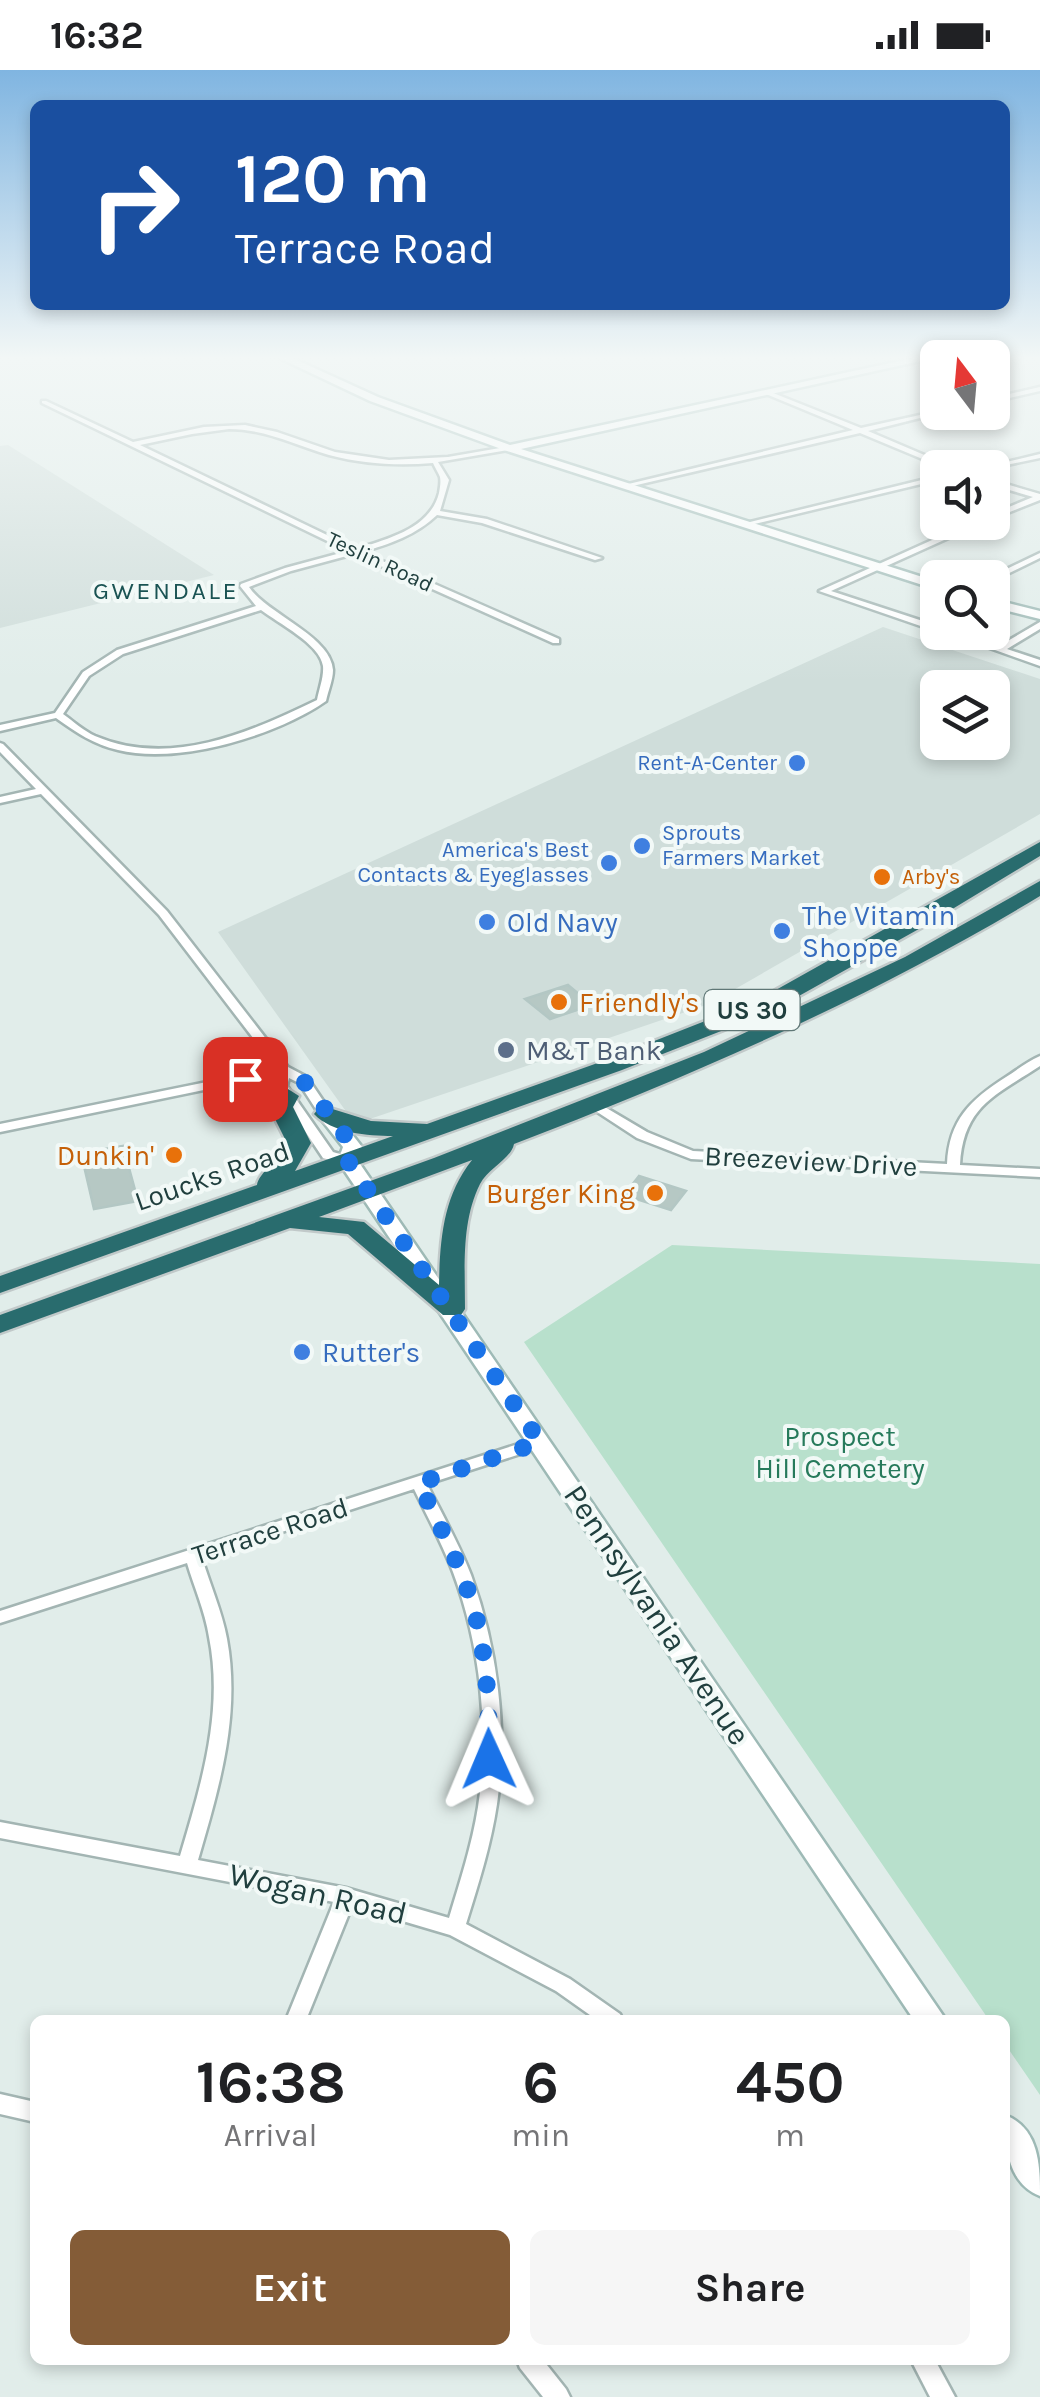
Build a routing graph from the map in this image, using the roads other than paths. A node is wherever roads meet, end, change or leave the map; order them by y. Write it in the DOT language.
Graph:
graph roads {
  1 [pos="436,464"];
  2 [pos="171,465"];
  3 [pos="559,465"];
  4 [pos="717,465"];
  5 [pos="920,482"];
  6 [pos="624,486"];
  7 [pos="1010,488"];
  8 [pos="1040,497"];
  9 [pos="1010,510"];
  10 [pos="436,512"];
  11 [pos="746,524"];
  12 [pos="938,540"];
  13 [pos="356,552"];
  14 [pos="1040,555"];
  15 [pos="598,558"];
  16 [pos="877,566"];
  17 [pos="1010,569"];
  18 [pos="920,580"];
  19 [pos="264,607"];
  20 [pos="1010,608"];
  21 [pos="1010,610"];
  22 [pos="1040,615"];
  23 [pos="920,623"];
  24 [pos="1040,625"];
  25 [pos="556,641"];
  26 [pos="1010,644"];
  27 [pos="1000,650"];
  28 [pos="1040,663"];
  29 [pos="58,715"];
  30 [pos="0,728"];
  31 [pos="0,746"];
  32 [pos="42,791"];
  33 [pos="0,800"];
  34 [pos="1040,848"];
  35 [pos="1040,887"];
  36 [pos="1040,1060"];
  37 [pos="284,1070"];
  38 [pos="288,1096"];
  39 [pos="594,1106"];
  40 [pos="326,1114"];
  41 [pos="444,1127"];
  42 [pos="0,1128"];
  43 [pos="519,1134"];
  44 [pos="348,1161"];
  45 [pos="952,1169"];
  46 [pos="1040,1173"];
  47 [pos="369,1191"];
  48 [pos="249,1194"];
  49 [pos="206,1249"];
  50 [pos="0,1285"];
  51 [pos="452,1309"];
  52 [pos="0,1324"];
  53 [pos="540,1442"];
  54 [pos="419,1483"];
  55 [pos="193,1556"];
  56 [pos="0,1618"];
  57 [pos="0,1830"];
  58 [pos="188,1864"];
  59 [pos="346,1896"];
  60 [pos="455,1928"];
  61 [pos="298,2015"];
  62 [pos="606,2015"];
  63 [pos="928,2015"];
  64 [pos="0,2104"];
  65 [pos="30,2111"];
  66 [pos="1010,2136"];
  67 [pos="1040,2181"];
  68 [pos="532,2365"];
  69 [pos="925,2365"];
  70 [pos="558,2397"];
  71 [pos="943,2397"];
  1 -- 10 [label="street"];
  2 -- 13 [label="street, Teslin Road"];
  3 -- 6 [label="street"];
  4 -- 6 [label="street"];
  5 -- 11 [label="street"];
  6 -- 11 [label="street"];
  7 -- 8 [label="street"];
  8 -- 9 [label="street"];
  10 -- 13 [label="street"];
  10 -- 15 [label="street"];
  11 -- 16 [label="street"];
  12 -- 16 [label="street"];
  13 -- 19 [label="street"];
  13 -- 25 [label="street, Teslin Road"];
  14 -- 17 [label="street"];
  16 -- 18 [label="street"];
  16 -- 23 [label="street"];
  19 -- 29 [label="street"];
  19 -- 29 [label="street"];
  20 -- 22 [label="street"];
  21 -- 24 [label="street"];
  24 -- 26 [label="street"];
  27 -- 28 [label="street"];
  29 -- 30 [label="street"];
  31 -- 32 [label="street, Pennsylvania Avenue"];
  32 -- 33 [label="street"];
  32 -- 37 [label="street, Pennsylvania Avenue"];
  34 -- 41 [label="highway, Loucks Road / US 30"];
  35 -- 39 [label="highway, US 30"];
  36 -- 45 [label="street"];
  37 -- 38 [label="street, Pennsylvania Avenue"];
  37 -- 40 [label="street, Pennsylvania Avenue"];
  37 -- 42 [label="street"];
  38 -- 44 [label="street, Pennsylvania Avenue"];
  38 -- 48 [label="highway"];
  39 -- 43 [label="highway, US 30"];
  39 -- 45 [label="street, Breezeview Drive"];
  40 -- 41 [label="highway"];
  40 -- 44 [label="street, Pennsylvania Avenue"];
  41 -- 44 [label="highway, Loucks Road / US 30"];
  43 -- 47 [label="highway, US 30"];
  43 -- 51 [label="highway"];
  44 -- 47 [label="street, Pennsylvania Avenue"];
  44 -- 48 [label="highway, Loucks Road / US 30"];
  45 -- 46 [label="street, Breezeview Drive"];
  47 -- 49 [label="highway, US 30"];
  47 -- 51 [label="street, Pennsylvania Avenue"];
  48 -- 50 [label="highway, Loucks Road / US 30"];
  49 -- 51 [label="highway"];
  49 -- 52 [label="highway, US 30"];
  51 -- 53 [label="street, Pennsylvania Avenue"];
  53 -- 54 [label="street, Terrace Road"];
  53 -- 63 [label="street, Pennsylvania Avenue"];
  54 -- 55 [label="street, Terrace Road"];
  54 -- 60 [label="street"];
  55 -- 56 [label="street, Terrace Road"];
  55 -- 58 [label="street"];
  57 -- 58 [label="street, Wogan Road"];
  58 -- 59 [label="street, Wogan Road"];
  59 -- 60 [label="street, Wogan Road"];
  59 -- 61 [label="street"];
  60 -- 62 [label="street, Wogan Road"];
  64 -- 65 [label="street"];
  66 -- 67 [label="street"];
  68 -- 70 [label="street"];
  69 -- 71 [label="street"];
}
